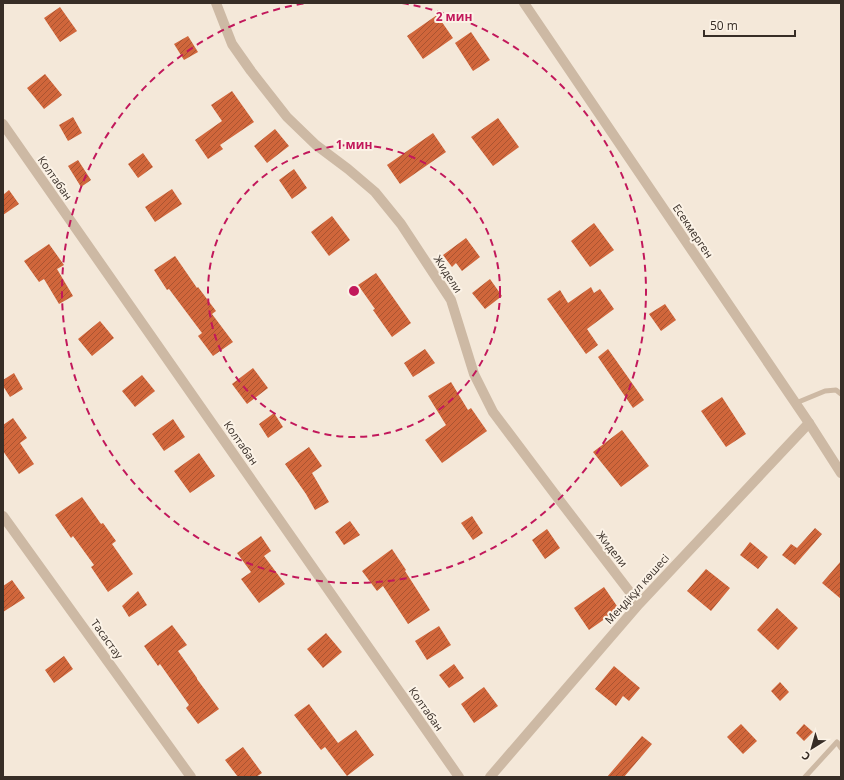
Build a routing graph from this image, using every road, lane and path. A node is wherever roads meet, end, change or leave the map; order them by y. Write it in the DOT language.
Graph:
graph roads {
  1 [pos="216,3"];
  2 [pos="524,3"];
  3 [pos="3,124"];
  4 [pos="841,394"];
  5 [pos="796,403"];
  6 [pos="808,423"];
  7 [pos="841,473"];
  8 [pos="3,516"];
  9 [pos="639,604"];
  10 [pos="841,748"];
  11 [pos="190,777"];
  12 [pos="459,777"];
  13 [pos="490,777"];
  14 [pos="805,777"];
  1 -- 9 [label="street, Жидели"];
  2 -- 5 [label="street, Eсекмерген"];
  3 -- 12 [label="street, Колтабан"];
  4 -- 5 [label="lane"];
  5 -- 6 [label="street, Eсекмерген"];
  6 -- 7 [label="street, Eсекмерген"];
  6 -- 9 [label="street, Меңдіқұл көшесі"];
  8 -- 11 [label="street, Тасастау"];
  9 -- 13 [label="street, Меңдіқұл көшесі"];
  10 -- 14 [label="lane"];
}
